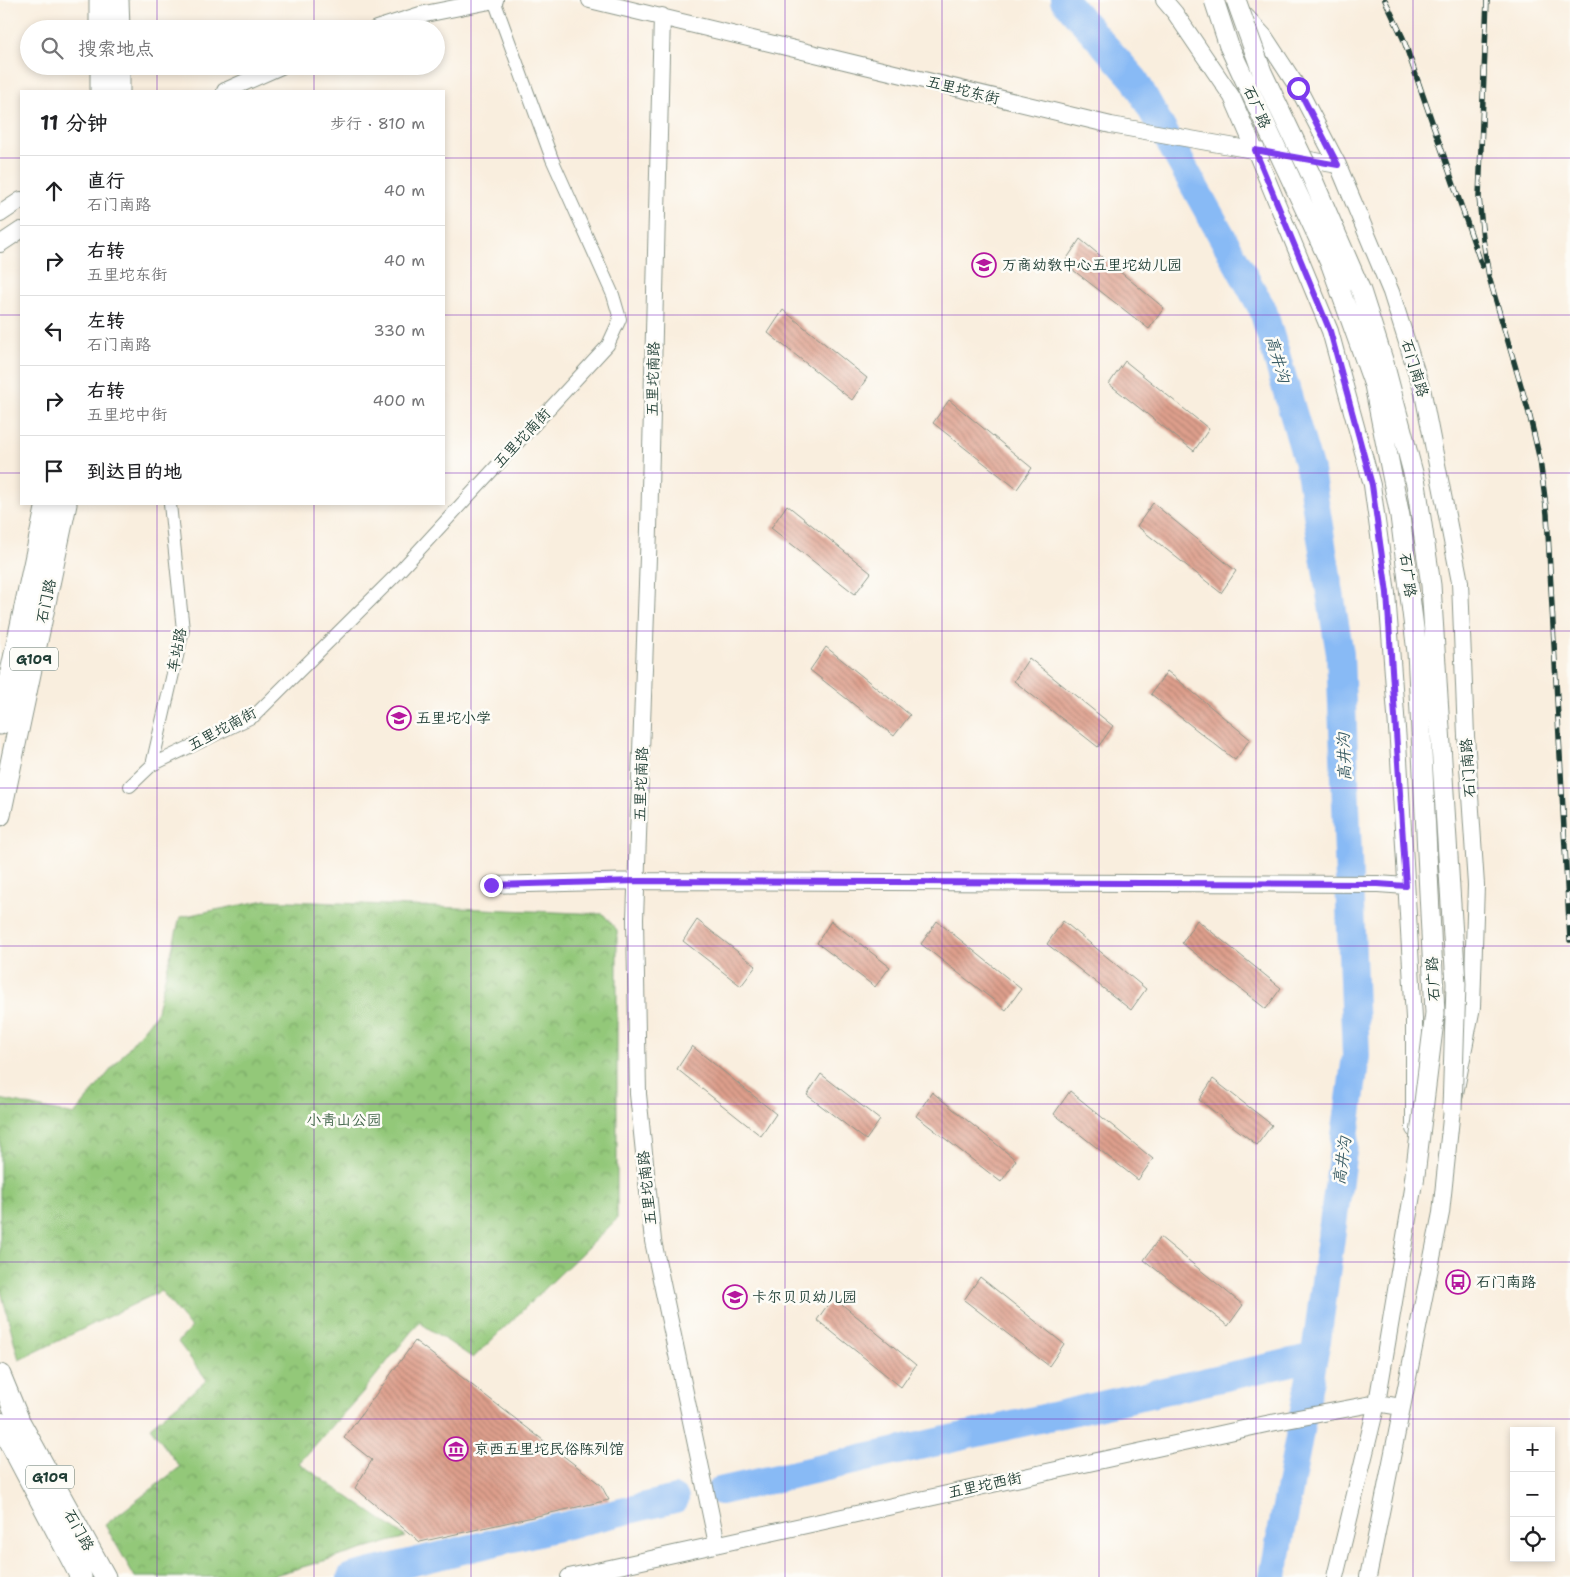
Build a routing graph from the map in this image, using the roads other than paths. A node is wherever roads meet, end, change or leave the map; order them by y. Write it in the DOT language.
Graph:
graph roads {
  1 [pos="100,0"];
  2 [pos="118,0"];
  3 [pos="494,0"];
  4 [pos="590,0"];
  5 [pos="1164,0"];
  6 [pos="1214,0"];
  7 [pos="1232,0"];
  8 [pos="1236,0"];
  9 [pos="662,16"];
  10 [pos="100,20"];
  11 [pos="119,20"];
  12 [pos="402,20"];
  13 [pos="100,75"];
  14 [pos="119,75"];
  15 [pos="261,75"];
  16 [pos="101,90"];
  17 [pos="119,90"];
  18 [pos="227,90"];
  19 [pos="1255,150"];
  20 [pos="1338,165"];
  21 [pos="20,201"];
  22 [pos="0,214"];
  23 [pos="20,231"];
  24 [pos="0,244"];
  25 [pos="48,505"];
  26 [pos="66,505"];
  27 [pos="170,505"];
  28 [pos="16,659"];
  29 [pos="0,724"];
  30 [pos="152,764"];
  31 [pos="130,786"];
  32 [pos="0,814"];
  33 [pos="638,881"];
  34 [pos="491,885"];
  35 [pos="1406,886"];
  36 [pos="1452,1109"];
  37 [pos="1414,1183"];
  38 [pos="0,1376"];
  39 [pos="1377,1403"];
  40 [pos="1401,1407"];
  41 [pos="0,1423"];
  42 [pos="717,1544"];
  43 [pos="81,1577"];
  44 [pos="104,1577"];
  45 [pos="569,1577"];
  46 [pos="1335,1577"];
  47 [pos="1368,1577"];
  1 -- 10 [label="highway"];
  2 -- 11 [label="highway"];
  3 -- 12 [label="street"];
  3 -- 30 [label="street, 五里坨南街"];
  4 -- 9 [label="street, 五里坨东街"];
  5 -- 19 [label="street"];
  6 -- 37 [label="main road, 石广路, bridge"];
  7 -- 20 [label="street, 石门南路"];
  8 -- 36 [label="main road, 石广路, bridge"];
  9 -- 19 [label="street, 五里坨东街"];
  9 -- 33 [label="street, 五里坨南路"];
  13 -- 16 [label="highway"];
  14 -- 17 [label="highway"];
  15 -- 18 [label="street"];
  19 -- 20 [label="street, 五里坨东街"];
  19 -- 35 [label="street"];
  20 -- 36 [label="street, 石门南路"];
  21 -- 22 [label="street"];
  23 -- 24 [label="street"];
  25 -- 28 [label="highway, 石门路 / G109"];
  26 -- 28 [label="highway, 石门路 / G109"];
  27 -- 30 [label="street, 车站路"];
  28 -- 29 [label="highway, 石门路 / G109"];
  28 -- 32 [label="highway, 石门路 / G109"];
  30 -- 31 [label="street"];
  33 -- 34 [label="street"];
  33 -- 35 [label="street"];
  33 -- 42 [label="street, 五里坨南路"];
  35 -- 37 [label="street"];
  36 -- 40 [label="street, 石门南路"];
  37 -- 39 [label="street"];
  38 -- 44 [label="highway, 石门路 / G109"];
  39 -- 40 [label="street, 五里坨西街"];
  39 -- 42 [label="street, 五里坨西街"];
  39 -- 46 [label="street"];
  40 -- 47 [label="street, 石门南路"];
  41 -- 43 [label="highway, 石门路 / G109"];
  42 -- 45 [label="street, 五里坨西街"];
}
